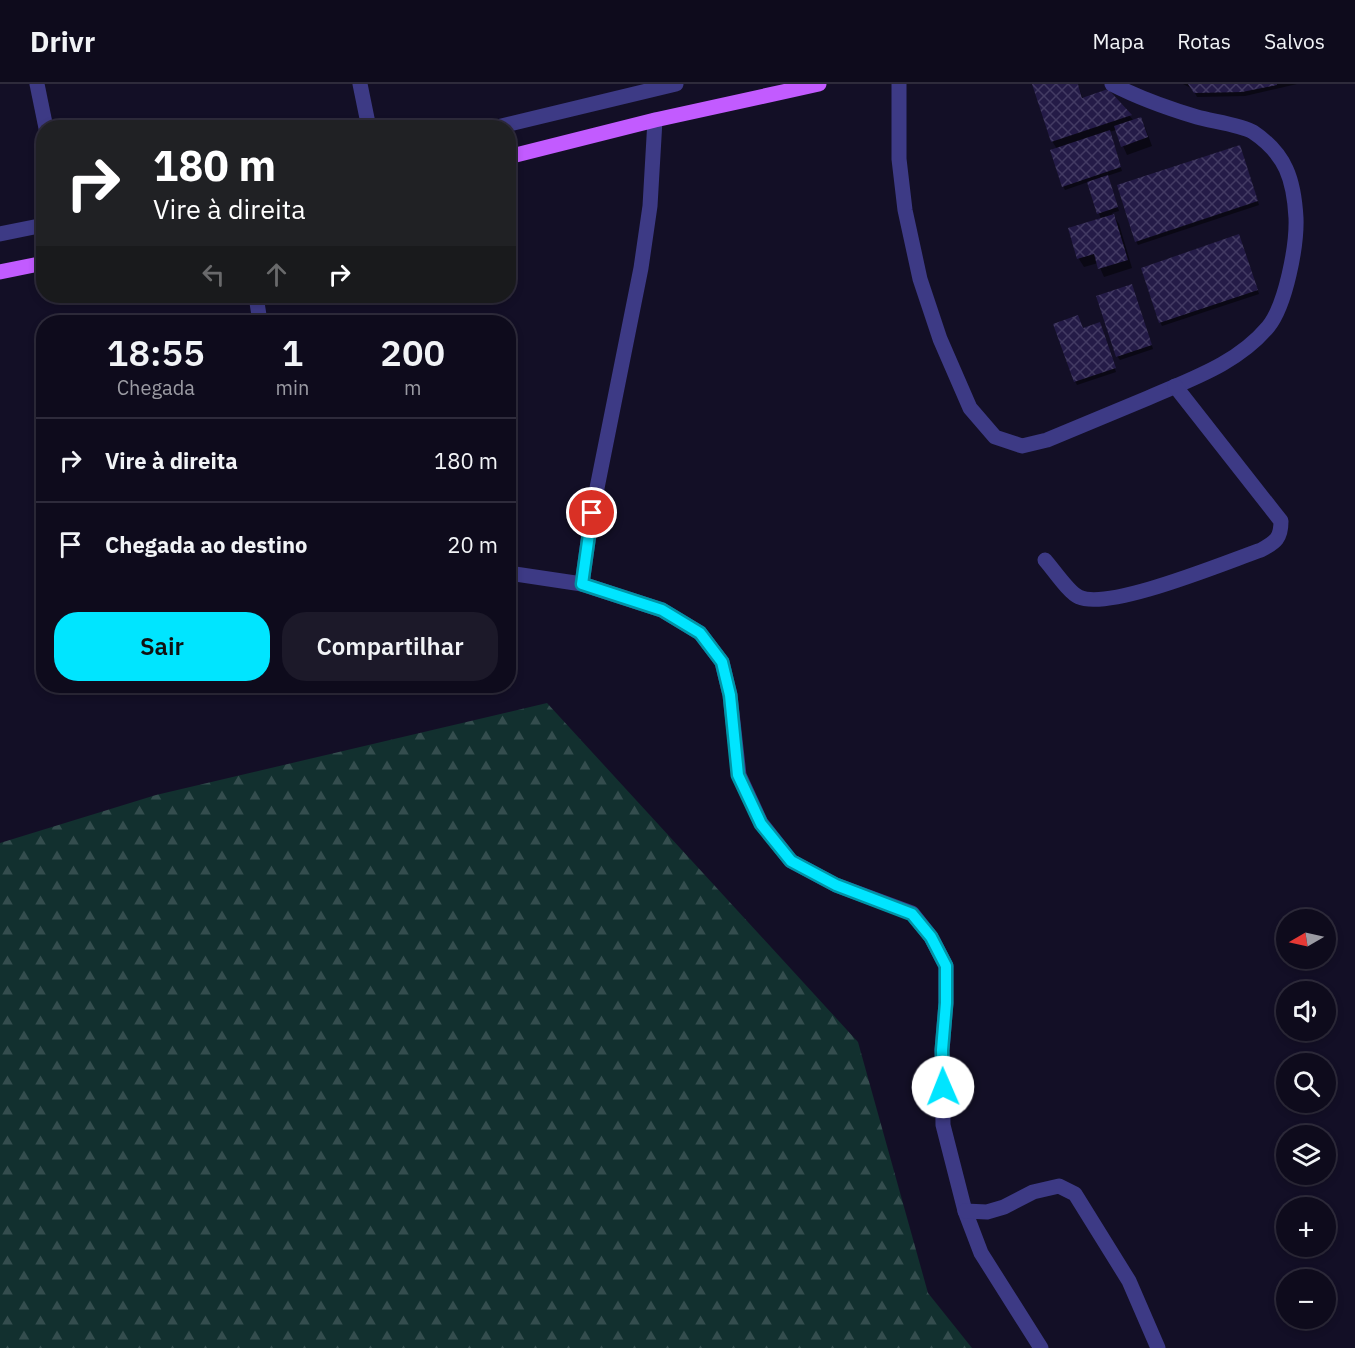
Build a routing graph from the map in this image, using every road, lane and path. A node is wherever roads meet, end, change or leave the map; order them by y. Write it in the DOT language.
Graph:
graph roads {
  1 [pos="37,84"];
  2 [pos="360,84"];
  3 [pos="674,84"];
  4 [pos="819,84"];
  5 [pos="899,84"];
  6 [pos="1112,84"];
  7 [pos="44,120"];
  8 [pos="367,120"];
  9 [pos="655,120"];
  10 [pos="516,122"];
  11 [pos="516,155"];
  12 [pos="36,227"];
  13 [pos="0,234"];
  14 [pos="36,265"];
  15 [pos="0,272"];
  16 [pos="1175,386"];
  17 [pos="1045,560"];
  18 [pos="516,574"];
  19 [pos="582,584"];
  20 [pos="965,1210"];
  21 [pos="1041,1348"];
  22 [pos="1158,1348"];
  1 -- 7 [label="street"];
  2 -- 8 [label="street"];
  3 -- 10 [label="street"];
  4 -- 9 [label="main road"];
  5 -- 16 [label="street"];
  6 -- 16 [label="street"];
  9 -- 11 [label="main road"];
  9 -- 19 [label="street"];
  12 -- 13 [label="street"];
  14 -- 15 [label="main road"];
  16 -- 17 [label="street"];
  18 -- 19 [label="street"];
  19 -- 20 [label="street"];
  20 -- 21 [label="street"];
  20 -- 22 [label="street"];
}
